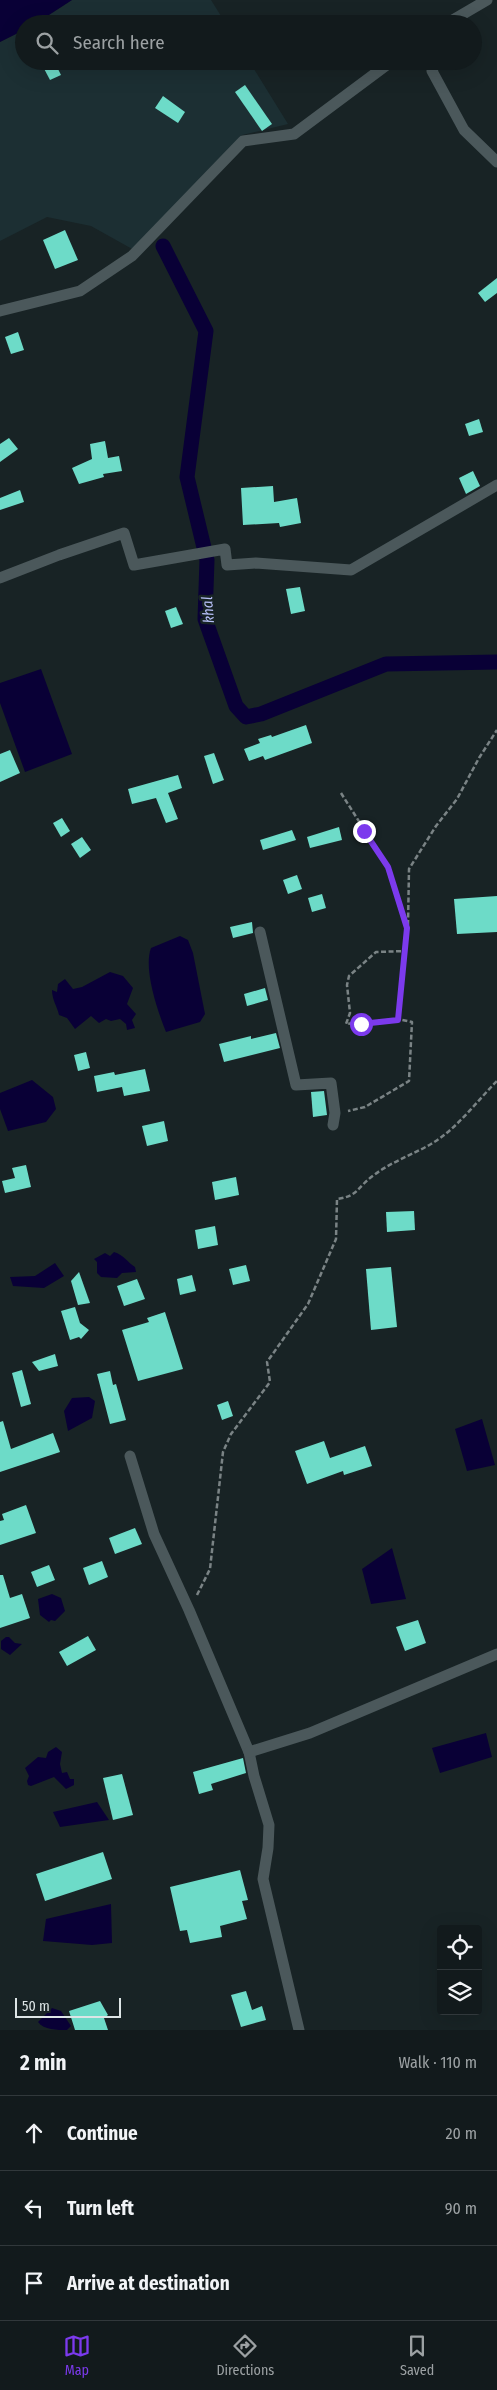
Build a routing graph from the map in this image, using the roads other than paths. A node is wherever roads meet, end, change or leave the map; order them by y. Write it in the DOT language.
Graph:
graph roads {
  1 [pos="466,0"];
  2 [pos="487,0"];
  3 [pos="458,15"];
  4 [pos="463,15"];
  5 [pos="380,70"];
  6 [pos="432,70"];
  7 [pos="497,162"];
  8 [pos="0,311"];
  9 [pos="497,485"];
  10 [pos="0,578"];
  11 [pos="260,932"];
  12 [pos="333,1125"];
  13 [pos="130,1456"];
  14 [pos="497,1654"];
  15 [pos="249,1752"];
  16 [pos="299,2030"];
  1 -- 3 [label="street"];
  2 -- 4 [label="street"];
  5 -- 8 [label="street"];
  6 -- 7 [label="street"];
  9 -- 10 [label="street"];
  11 -- 12 [label="street"];
  13 -- 15 [label="street"];
  14 -- 15 [label="street"];
  15 -- 16 [label="street"];
}
